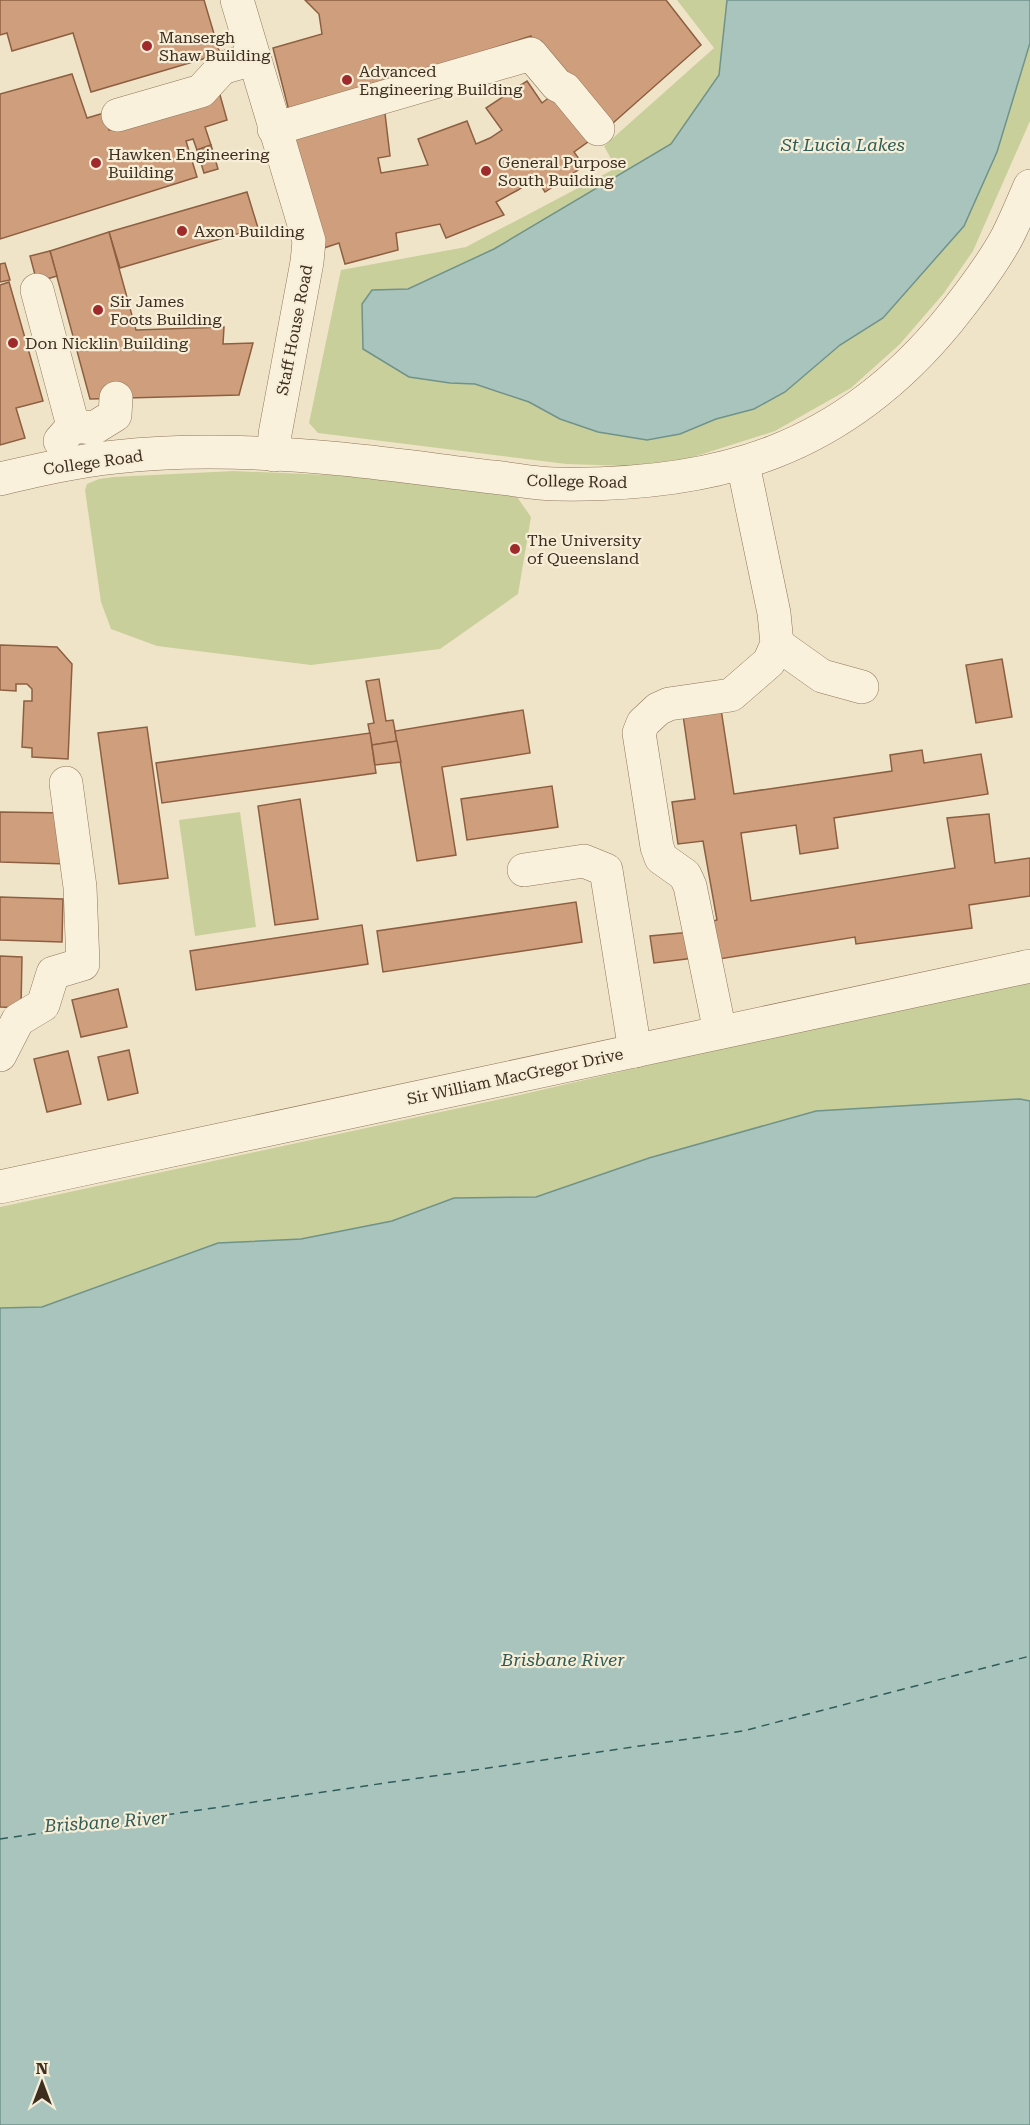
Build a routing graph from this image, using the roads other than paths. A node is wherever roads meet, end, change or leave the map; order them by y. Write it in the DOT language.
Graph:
graph roads {
  1 [pos="237,0"];
  2 [pos="253,59"];
  3 [pos="118,115"];
  4 [pos="274,129"];
  5 [pos="598,129"];
  6 [pos="1030,186"];
  7 [pos="37,290"];
  8 [pos="116,399"];
  9 [pos="83,427"];
  10 [pos="274,455"];
  11 [pos="113,457"];
  12 [pos="743,464"];
  13 [pos="53,466"];
  14 [pos="0,479"];
  15 [pos="777,644"];
  16 [pos="862,687"];
  17 [pos="66,783"];
  18 [pos="524,870"];
  19 [pos="1030,966"];
  20 [pos="720,1032"];
  21 [pos="635,1051"];
  22 [pos="0,1055"];
  23 [pos="0,1187"];
  1 -- 2 [label="street, Staff House Road"];
  2 -- 3 [label="street"];
  2 -- 4 [label="street, Staff House Road"];
  4 -- 5 [label="street"];
  4 -- 10 [label="street, Staff House Road"];
  6 -- 12 [label="street, College Road"];
  7 -- 9 [label="street"];
  8 -- 9 [label="street"];
  9 -- 11 [label="street"];
  9 -- 13 [label="street"];
  10 -- 11 [label="street, College Road"];
  10 -- 12 [label="street, College Road"];
  11 -- 13 [label="street, College Road"];
  12 -- 15 [label="street"];
  13 -- 14 [label="street, College Road"];
  15 -- 16 [label="street"];
  15 -- 20 [label="street"];
  17 -- 22 [label="street"];
  18 -- 21 [label="street"];
  19 -- 20 [label="street, Sir William MacGregor Drive"];
  20 -- 21 [label="street, Sir William MacGregor Drive"];
  21 -- 23 [label="street, Sir William MacGregor Drive"];
}
